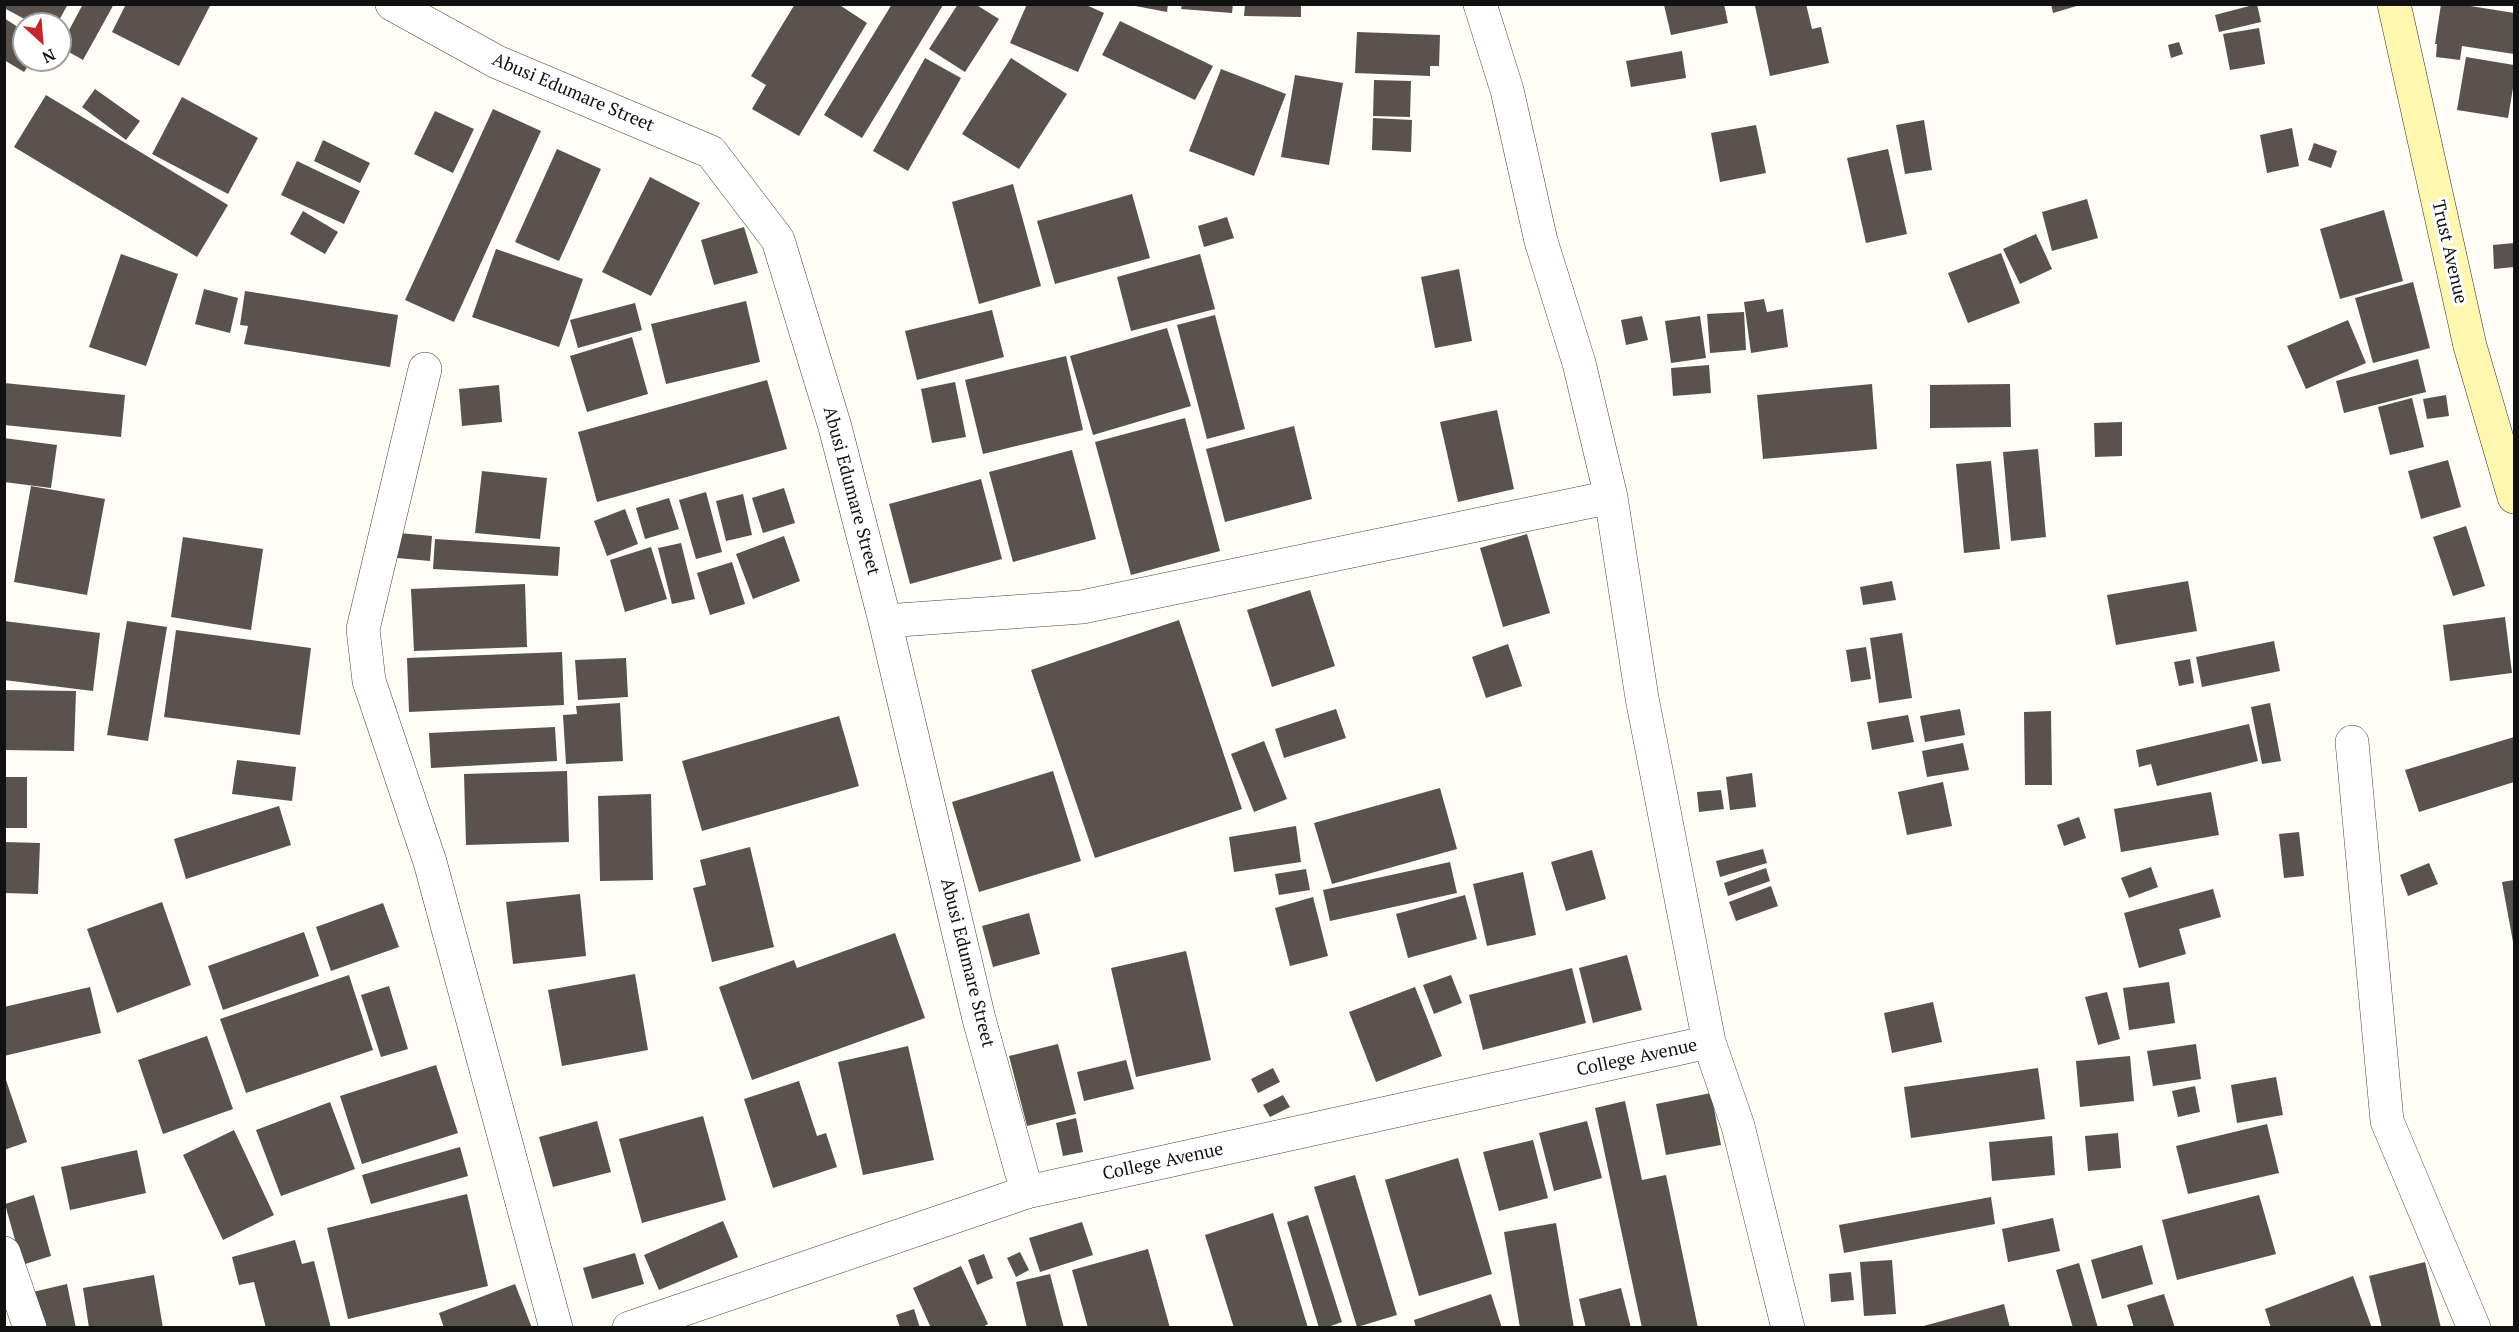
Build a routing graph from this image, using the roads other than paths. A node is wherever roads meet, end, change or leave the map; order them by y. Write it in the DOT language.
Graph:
graph roads {
  1 [pos="392,4"];
  2 [pos="1480,4"];
  3 [pos="2394,4"];
  4 [pos="425,369"];
  5 [pos="1611,497"];
  6 [pos="2514,497"];
  7 [pos="885,621"];
  8 [pos="2352,742"];
  9 [pos="1709,1042"];
  10 [pos="1027,1192"];
  11 [pos="4,1253"];
  12 [pos="30,1328"];
  13 [pos="556,1328"];
  14 [pos="629,1328"];
  15 [pos="1788,1328"];
  16 [pos="2474,1328"];
  1 -- 7 [label="street, Abusi Edumare Street"];
  2 -- 5 [label="street"];
  3 -- 6 [label="street, Trust Avenue"];
  4 -- 13 [label="street"];
  5 -- 7 [label="street"];
  5 -- 9 [label="street"];
  7 -- 10 [label="street, Abusi Edumare Street"];
  8 -- 16 [label="street"];
  9 -- 10 [label="street, College Avenue"];
  9 -- 15 [label="street"];
  10 -- 14 [label="street, College Avenue"];
  11 -- 12 [label="street"];
}
